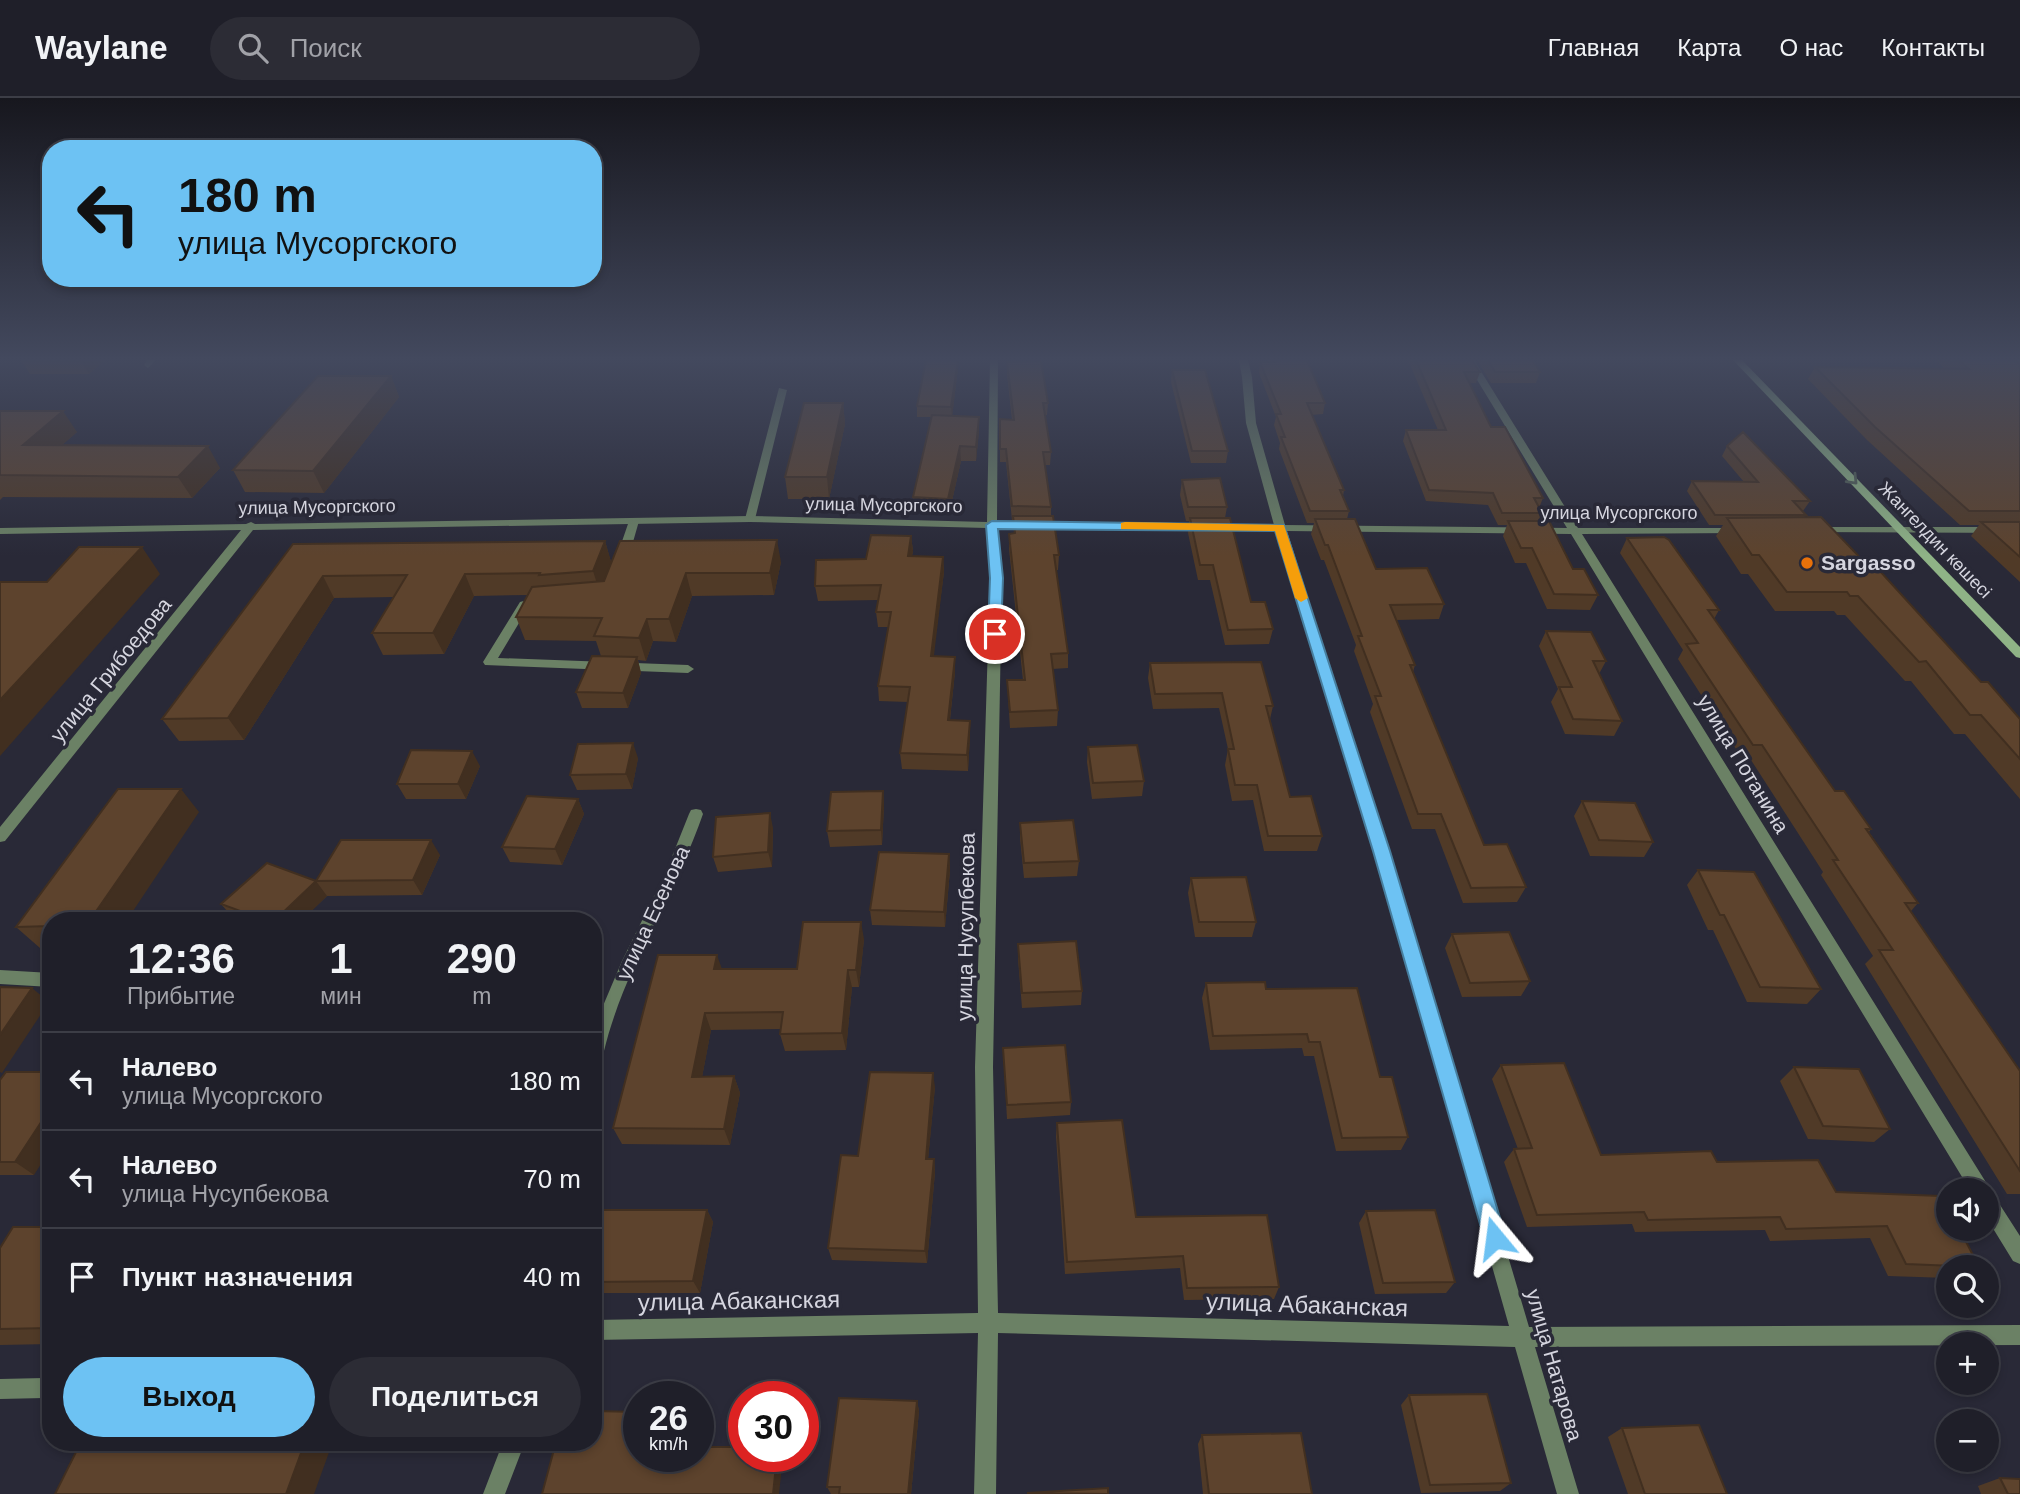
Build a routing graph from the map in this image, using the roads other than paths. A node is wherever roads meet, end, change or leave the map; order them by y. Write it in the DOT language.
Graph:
graph roads {
  1 [pos="773,425"];
  2 [pos="993,425"];
  3 [pos="1252,425"];
  4 [pos="1510,425"];
  5 [pos="1800,425"];
  6 [pos="750,519"];
  7 [pos="634,521"];
  8 [pos="251,525"];
  9 [pos="992,525"];
  10 [pos="1280,527"];
  11 [pos="1900,529"];
  12 [pos="1751,530"];
  13 [pos="1805,530"];
  14 [pos="2020,530"];
  15 [pos="0,531"];
  16 [pos="1576,531"];
  17 [pos="620,566"];
  18 [pos="548,601"];
  19 [pos="2020,654"];
  20 [pos="688,669"];
  21 [pos="696,814"];
  22 [pos="0,837"];
  23 [pos="0,977"];
  24 [pos="42,979"];
  25 [pos="602,1035"];
  26 [pos="1972,1178"];
  27 [pos="1999,1221"];
  28 [pos="2020,1254"];
  29 [pos="988,1323"];
  30 [pos="602,1329"];
  31 [pos="2020,1335"];
  32 [pos="1524,1337"];
  33 [pos="42,1388"];
  34 [pos="0,1389"];
  35 [pos="511,1451"];
  36 [pos="494,1494"];
  37 [pos="985,1494"];
  38 [pos="1568,1494"];
  1 -- 6 [label="street"];
  2 -- 9 [label="street, улица Нусупбекова"];
  3 -- 10 [label="street, улица Натарова"];
  4 -- 16 [label="street, улица Потанина"];
  5 -- 11 [label="main road, Жангелдин көшесі, one-way"];
  6 -- 7 [label="street, улица Мусоргского"];
  6 -- 9 [label="street, улица Мусоргского"];
  7 -- 8 [label="street, улица Мусоргского"];
  7 -- 17 [label="street"];
  8 -- 15 [label="street, улица Мусоргского"];
  8 -- 22 [label="street, улица Грибоедова"];
  9 -- 10 [label="street, улица Мусоргского"];
  9 -- 29 [label="street, улица Нусупбекова"];
  10 -- 16 [label="street, улица Мусоргского"];
  10 -- 32 [label="street, улица Натарова"];
  11 -- 13 [label="street"];
  11 -- 14 [label="street"];
  11 -- 19 [label="main road, Жангелдин көшесі"];
  12 -- 16 [label="street, улица Мусоргского"];
  16 -- 26 [label="street, улица Потанина"];
  18 -- 20 [label="street"];
  21 -- 25 [label="street, улица Есенова"];
  23 -- 24 [label="street"];
  27 -- 28 [label="street"];
  29 -- 30 [label="street, улица Абаканская"];
  29 -- 32 [label="street, улица Абаканская"];
  29 -- 37 [label="street, улица Нусупбекова"];
  31 -- 32 [label="street, улица Абаканская"];
  32 -- 38 [label="street, улица Натарова"];
  33 -- 34 [label="street"];
  35 -- 36 [label="street"];
}
